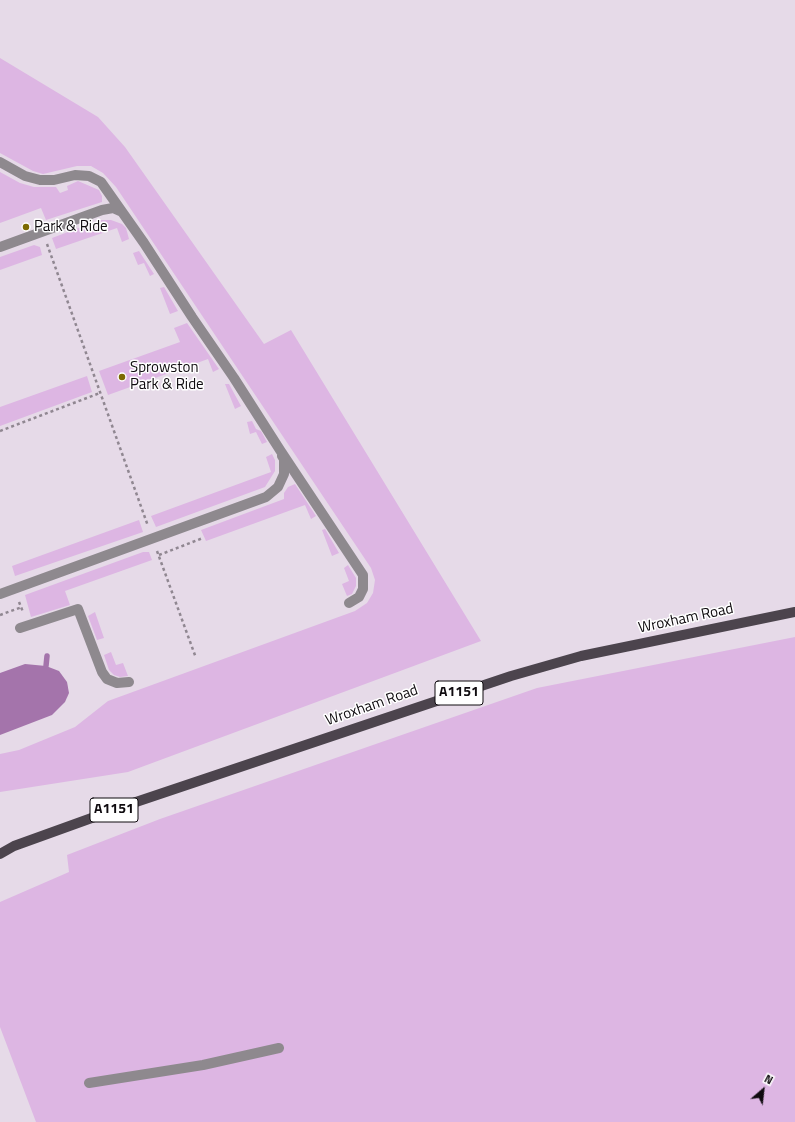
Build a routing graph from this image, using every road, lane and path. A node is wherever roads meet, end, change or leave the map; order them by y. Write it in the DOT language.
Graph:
graph roads {
  1 [pos="0,162"];
  2 [pos="122,212"];
  3 [pos="42,232"];
  4 [pos="0,247"];
  5 [pos="100,393"];
  6 [pos="0,431"];
  7 [pos="280,450"];
  8 [pos="153,538"];
  9 [pos="203,538"];
  10 [pos="159,555"];
  11 [pos="0,594"];
  12 [pos="349,603"];
  13 [pos="22,608"];
  14 [pos="795,612"];
  15 [pos="0,615"];
  16 [pos="20,628"];
  17 [pos="196,658"];
  18 [pos="129,682"];
  19 [pos="14,846"];
  20 [pos="0,848"];
  21 [pos="0,854"];
  22 [pos="279,1048"];
  23 [pos="89,1083"];
  1 -- 2 [label="lane"];
  2 -- 3 [label="lane"];
  2 -- 7 [label="lane"];
  3 -- 4 [label="lane"];
  3 -- 5 [label="path"];
  5 -- 6 [label="path"];
  5 -- 8 [label="path"];
  7 -- 8 [label="lane"];
  7 -- 12 [label="lane"];
  8 -- 10 [label="path"];
  8 -- 11 [label="lane"];
  9 -- 10 [label="path"];
  10 -- 17 [label="path"];
  13 -- 15 [label="path"];
  14 -- 19 [label="main road, Wroxham Road / A1151"];
  16 -- 18 [label="lane"];
  19 -- 20 [label="main road, Wroxham Road / A1151"];
  19 -- 21 [label="main road, Wroxham Road / A1151"];
  22 -- 23 [label="lane"];
}
